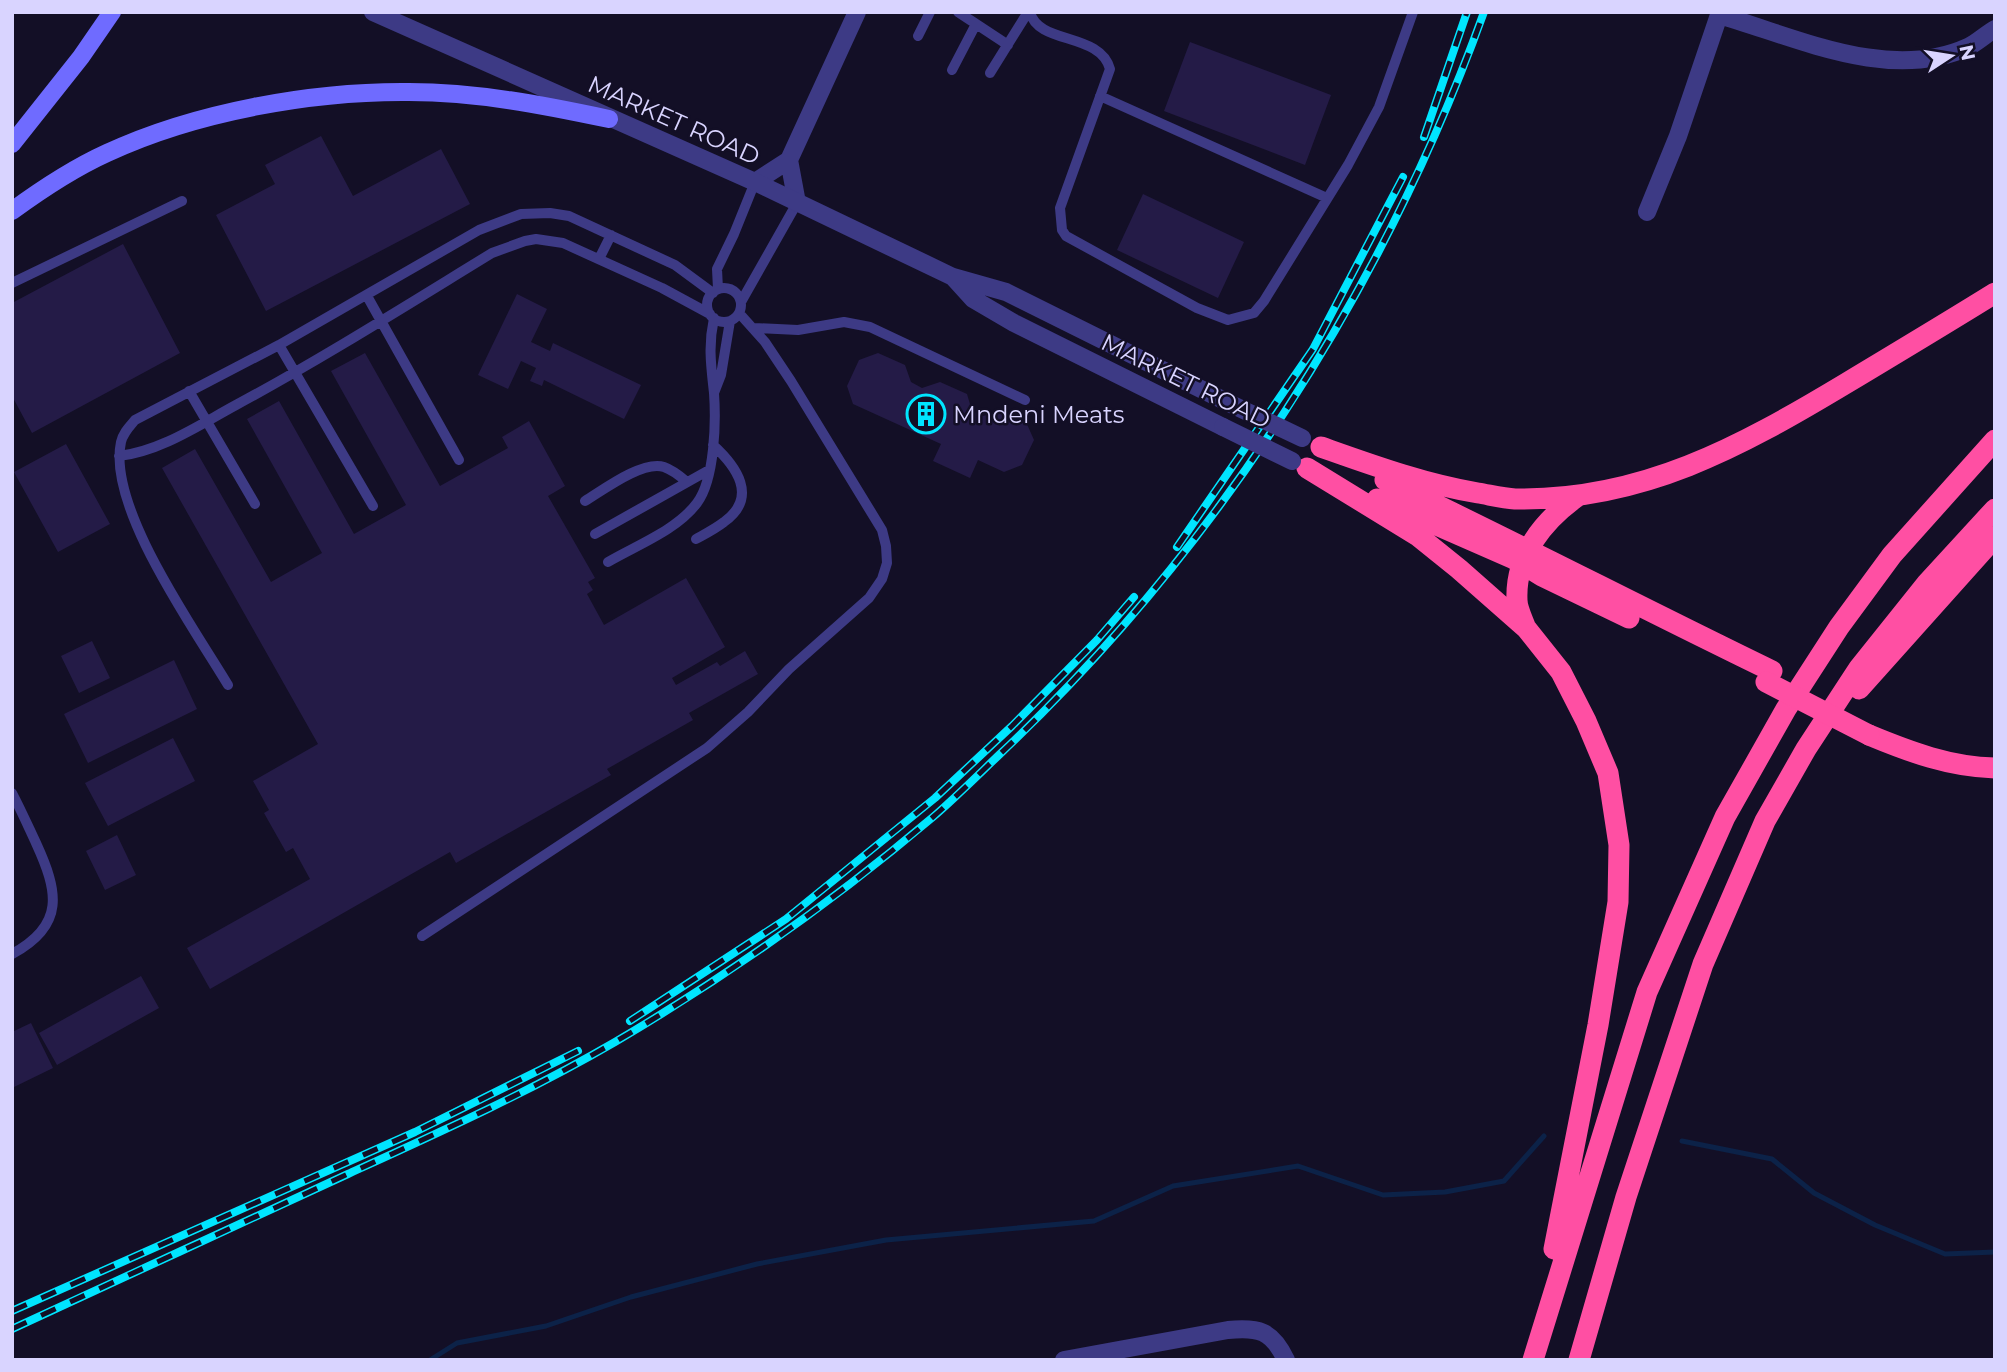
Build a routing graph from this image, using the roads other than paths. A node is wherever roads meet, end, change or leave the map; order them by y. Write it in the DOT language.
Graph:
graph roads {
  1 [pos="112,12"];
  2 [pos="373,12"];
  3 [pos="858,12"];
  4 [pos="930,12"];
  5 [pos="958,12"];
  6 [pos="1029,12"];
  7 [pos="1413,12"];
  8 [pos="1720,14"];
  9 [pos="975,24"];
  10 [pos="1995,29"];
  11 [pos="918,36"];
  12 [pos="1008,45"];
  13 [pos="952,70"];
  14 [pos="990,73"];
  15 [pos="1100,96"];
  16 [pos="609,119"];
  17 [pos="12,144"];
  18 [pos="789,160"];
  19 [pos="755,182"];
  20 [pos="1328,198"];
  21 [pos="182,201"];
  22 [pos="797,203"];
  23 [pos="12,211"];
  24 [pos="1647,212"];
  25 [pos="611,235"];
  26 [pos="599,258"];
  27 [pos="953,277"];
  28 [pos="12,283"];
  29 [pos="715,291"];
  30 [pos="1995,293"];
  31 [pos="367,296"];
  32 [pos="737,312"];
  33 [pos="712,316"];
  34 [pos="382,320"];
  35 [pos="754,328"];
  36 [pos="279,345"];
  37 [pos="294,374"];
  38 [pos="189,391"];
  39 [pos="714,393"];
  40 [pos="1025,400"];
  41 [pos="207,421"];
  42 [pos="1995,440"];
  43 [pos="1311,442"];
  44 [pos="713,445"];
  45 [pos="120,456"];
  46 [pos="459,460"];
  47 [pos="1299,464"];
  48 [pos="709,470"];
  49 [pos="687,482"];
  50 [pos="1579,496"];
  51 [pos="585,500"];
  52 [pos="255,504"];
  53 [pos="373,506"];
  54 [pos="1995,509"];
  55 [pos="595,534"];
  56 [pos="1995,537"];
  57 [pos="696,539"];
  58 [pos="1525,556"];
  59 [pos="608,562"];
  60 [pos="1526,628"];
  61 [pos="1769,677"];
  62 [pos="228,685"];
  63 [pos="1872,728"];
  64 [pos="1806,749"];
  65 [pos="1995,758"];
  66 [pos="1995,768"];
  67 [pos="12,793"];
  68 [pos="422,936"];
  69 [pos="12,954"];
  70 [pos="1065,1360"];
  71 [pos="1286,1360"];
  72 [pos="1527,1360"];
  73 [pos="1534,1360"];
  74 [pos="1579,1360"];
  1 -- 17 [label="main road"];
  2 -- 16 [label="street, MARKET ROAD"];
  3 -- 18 [label="street"];
  4 -- 11 [label="lane"];
  5 -- 9 [label="lane"];
  6 -- 12 [label="lane"];
  6 -- 15 [label="lane"];
  7 -- 20 [label="lane"];
  8 -- 10 [label="street"];
  8 -- 24 [label="street"];
  9 -- 12 [label="lane"];
  9 -- 13 [label="lane"];
  12 -- 14 [label="lane"];
  15 -- 20 [label="lane"];
  15 -- 20 [label="lane"];
  16 -- 19 [label="street, MARKET ROAD"];
  16 -- 23 [label="main road"];
  18 -- 19 [label="street"];
  18 -- 22 [label="street"];
  19 -- 22 [label="street, MARKET ROAD"];
  19 -- 29 [label="lane"];
  21 -- 28 [label="lane"];
  22 -- 27 [label="street, MARKET ROAD"];
  22 -- 32 [label="lane"];
  25 -- 26 [label="lane"];
  25 -- 29 [label="lane"];
  25 -- 31 [label="lane"];
  26 -- 33 [label="lane"];
  26 -- 34 [label="lane"];
  27 -- 43 [label="street, MARKET ROAD, bridge"];
  27 -- 47 [label="street, MARKET ROAD, bridge"];
  29 -- 32 [label="lane"];
  29 -- 33 [label="lane"];
  30 -- 50 [label="highway"];
  31 -- 34 [label="lane"];
  31 -- 36 [label="lane"];
  32 -- 33 [label="lane"];
  32 -- 35 [label="lane"];
  32 -- 39 [label="lane"];
  33 -- 39 [label="lane"];
  34 -- 37 [label="lane"];
  34 -- 46 [label="lane"];
  35 -- 40 [label="lane"];
  35 -- 68 [label="lane"];
  36 -- 37 [label="lane"];
  36 -- 38 [label="lane"];
  37 -- 41 [label="lane"];
  37 -- 53 [label="lane"];
  38 -- 41 [label="lane"];
  38 -- 45 [label="lane"];
  39 -- 44 [label="lane"];
  41 -- 45 [label="lane"];
  41 -- 52 [label="lane"];
  42 -- 73 [label="highway"];
  43 -- 50 [label="highway"];
  43 -- 58 [label="highway"];
  44 -- 48 [label="lane"];
  44 -- 57 [label="lane"];
  45 -- 62 [label="lane"];
  47 -- 58 [label="highway"];
  47 -- 60 [label="highway"];
  48 -- 49 [label="lane"];
  48 -- 59 [label="lane"];
  49 -- 51 [label="lane"];
  49 -- 55 [label="lane"];
  50 -- 58 [label="highway"];
  54 -- 64 [label="highway"];
  56 -- 64 [label="highway"];
  58 -- 60 [label="highway"];
  58 -- 61 [label="highway"];
  58 -- 61 [label="highway"];
  60 -- 72 [label="highway"];
  61 -- 63 [label="highway"];
  63 -- 65 [label="highway"];
  63 -- 66 [label="highway"];
  64 -- 74 [label="highway"];
  67 -- 69 [label="lane"];
  70 -- 71 [label="street"];
}
